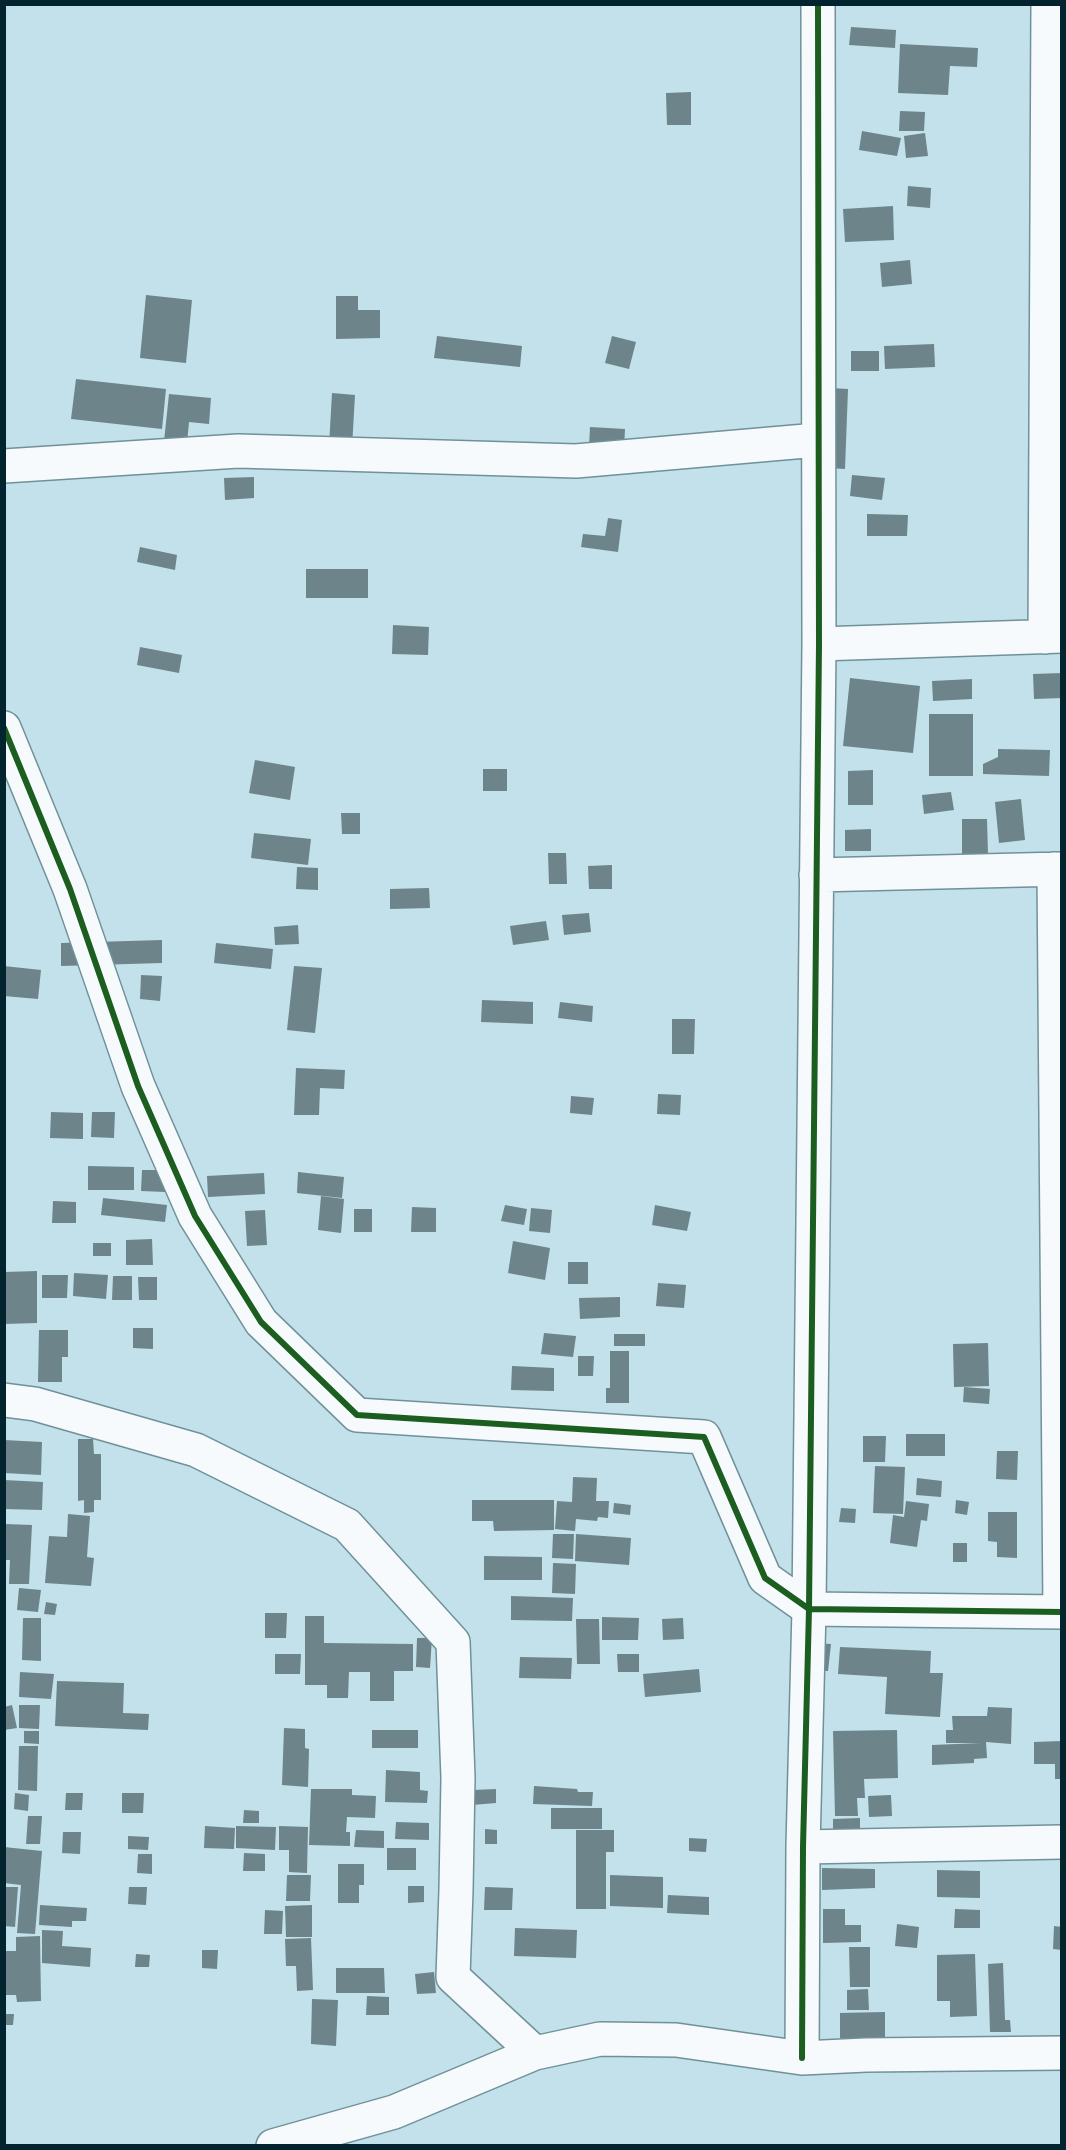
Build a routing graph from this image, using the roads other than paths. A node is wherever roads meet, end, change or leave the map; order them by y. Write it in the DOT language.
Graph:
graph roads {
  1 [pos="818,4"];
  2 [pos="1048,4"];
  3 [pos="817,441"];
  4 [pos="4,466"];
  5 [pos="1053,636"];
  6 [pos="819,644"];
  7 [pos="4,728"];
  8 [pos="1058,869"];
  9 [pos="816,875"];
  10 [pos="4,1400"];
  11 [pos="809,1609"];
  12 [pos="1061,1612"];
  13 [pos="1062,1842"];
  14 [pos="803,1847"];
  15 [pos="535,2053"];
  16 [pos="1062,2054"];
  17 [pos="802,2058"];
  18 [pos="273,2145"];
  1 -- 3 [label="street"];
  2 -- 5 [label="street"];
  3 -- 4 [label="street"];
  3 -- 6 [label="street"];
  5 -- 6 [label="street"];
  6 -- 9 [label="street"];
  7 -- 11 [label="street"];
  8 -- 9 [label="street"];
  8 -- 12 [label="street"];
  9 -- 11 [label="street"];
  10 -- 15 [label="street"];
  11 -- 12 [label="street"];
  11 -- 14 [label="street"];
  13 -- 14 [label="street"];
  14 -- 17 [label="street"];
  15 -- 17 [label="street"];
  15 -- 18 [label="street"];
  16 -- 17 [label="street"];
}
